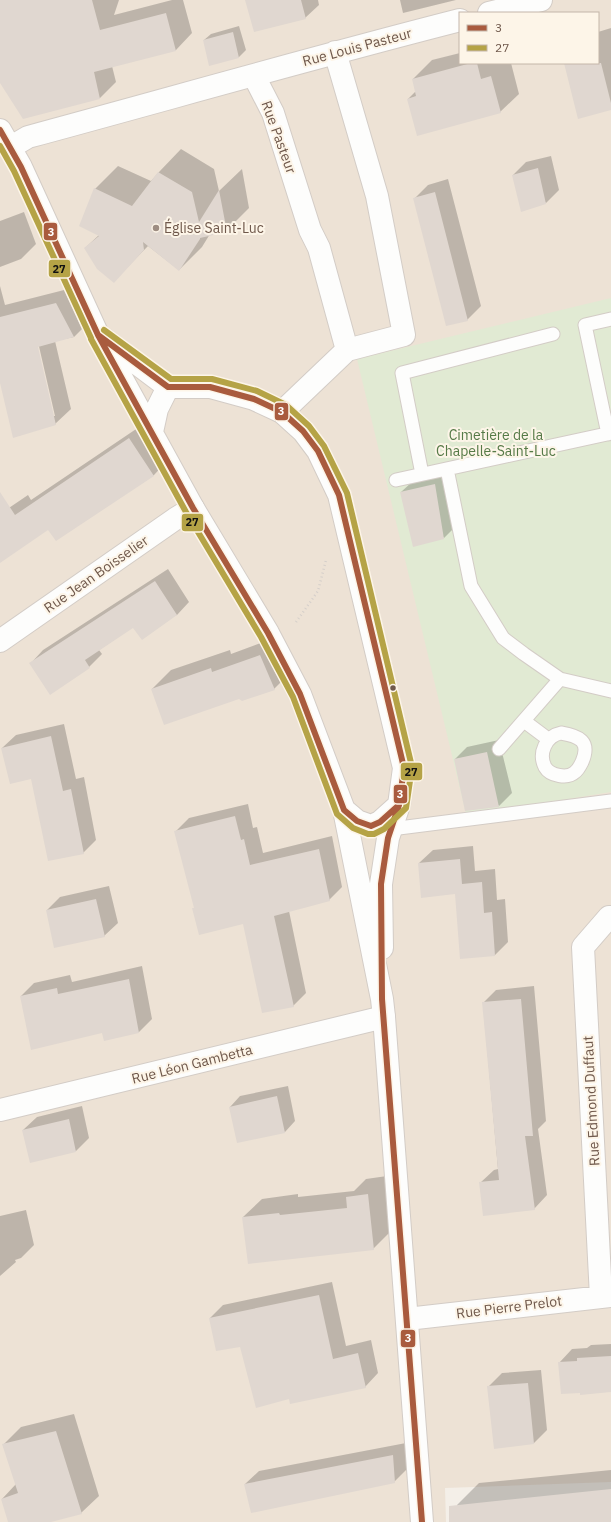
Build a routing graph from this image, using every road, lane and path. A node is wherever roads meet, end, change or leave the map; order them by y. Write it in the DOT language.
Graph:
graph roads {
  1 [pos="541,0"];
  2 [pos="493,12"];
  3 [pos="459,20"];
  4 [pos="335,52"];
  5 [pos="254,76"];
  6 [pos="5,139"];
  7 [pos="611,319"];
  8 [pos="553,334"];
  9 [pos="98,335"];
  10 [pos="347,350"];
  11 [pos="168,387"];
  12 [pos="282,412"];
  13 [pos="152,432"];
  14 [pos="609,433"];
  15 [pos="447,469"];
  16 [pos="422,474"];
  17 [pos="396,480"];
  18 [pos="193,508"];
  19 [pos="326,554"];
  20 [pos="296,622"];
  21 [pos="0,641"];
  22 [pos="560,679"];
  23 [pos="611,690"];
  24 [pos="524,721"];
  25 [pos="548,739"];
  26 [pos="499,749"];
  27 [pos="611,801"];
  28 [pos="399,805"];
  29 [pos="344,810"];
  30 [pos="391,829"];
  31 [pos="611,917"];
  32 [pos="383,1008"];
  33 [pos="0,1110"];
  34 [pos="606,1296"];
  35 [pos="407,1319"];
  36 [pos="422,1522"];
  1 -- 2 [label="street"];
  3 -- 4 [label="street, Rue Louis Pasteur"];
  4 -- 5 [label="street, Rue Louis Pasteur"];
  4 -- 10 [label="street"];
  5 -- 6 [label="street"];
  5 -- 10 [label="street, Rue Pasteur"];
  6 -- 9 [label="street"];
  7 -- 14 [label="lane"];
  8 -- 16 [label="lane"];
  9 -- 11 [label="street"];
  9 -- 13 [label="street"];
  10 -- 12 [label="street"];
  11 -- 12 [label="street"];
  11 -- 13 [label="street"];
  12 -- 28 [label="street"];
  13 -- 18 [label="street"];
  14 -- 15 [label="lane"];
  15 -- 16 [label="lane"];
  15 -- 22 [label="lane"];
  16 -- 17 [label="lane"];
  18 -- 21 [label="street, Rue Jean Boisselier"];
  18 -- 29 [label="street"];
  19 -- 20 [label="path"];
  22 -- 23 [label="lane"];
  22 -- 24 [label="lane"];
  24 -- 25 [label="lane"];
  24 -- 26 [label="lane"];
  27 -- 30 [label="lane"];
  28 -- 29 [label="street"];
  28 -- 30 [label="street"];
  29 -- 32 [label="street"];
  30 -- 32 [label="street"];
  31 -- 34 [label="street, Rue Edmond Duffaut"];
  32 -- 33 [label="street, Rue Léon Gambetta"];
  32 -- 35 [label="street"];
  34 -- 35 [label="street, Rue Pierre Prelot"];
  35 -- 36 [label="street"];
}
